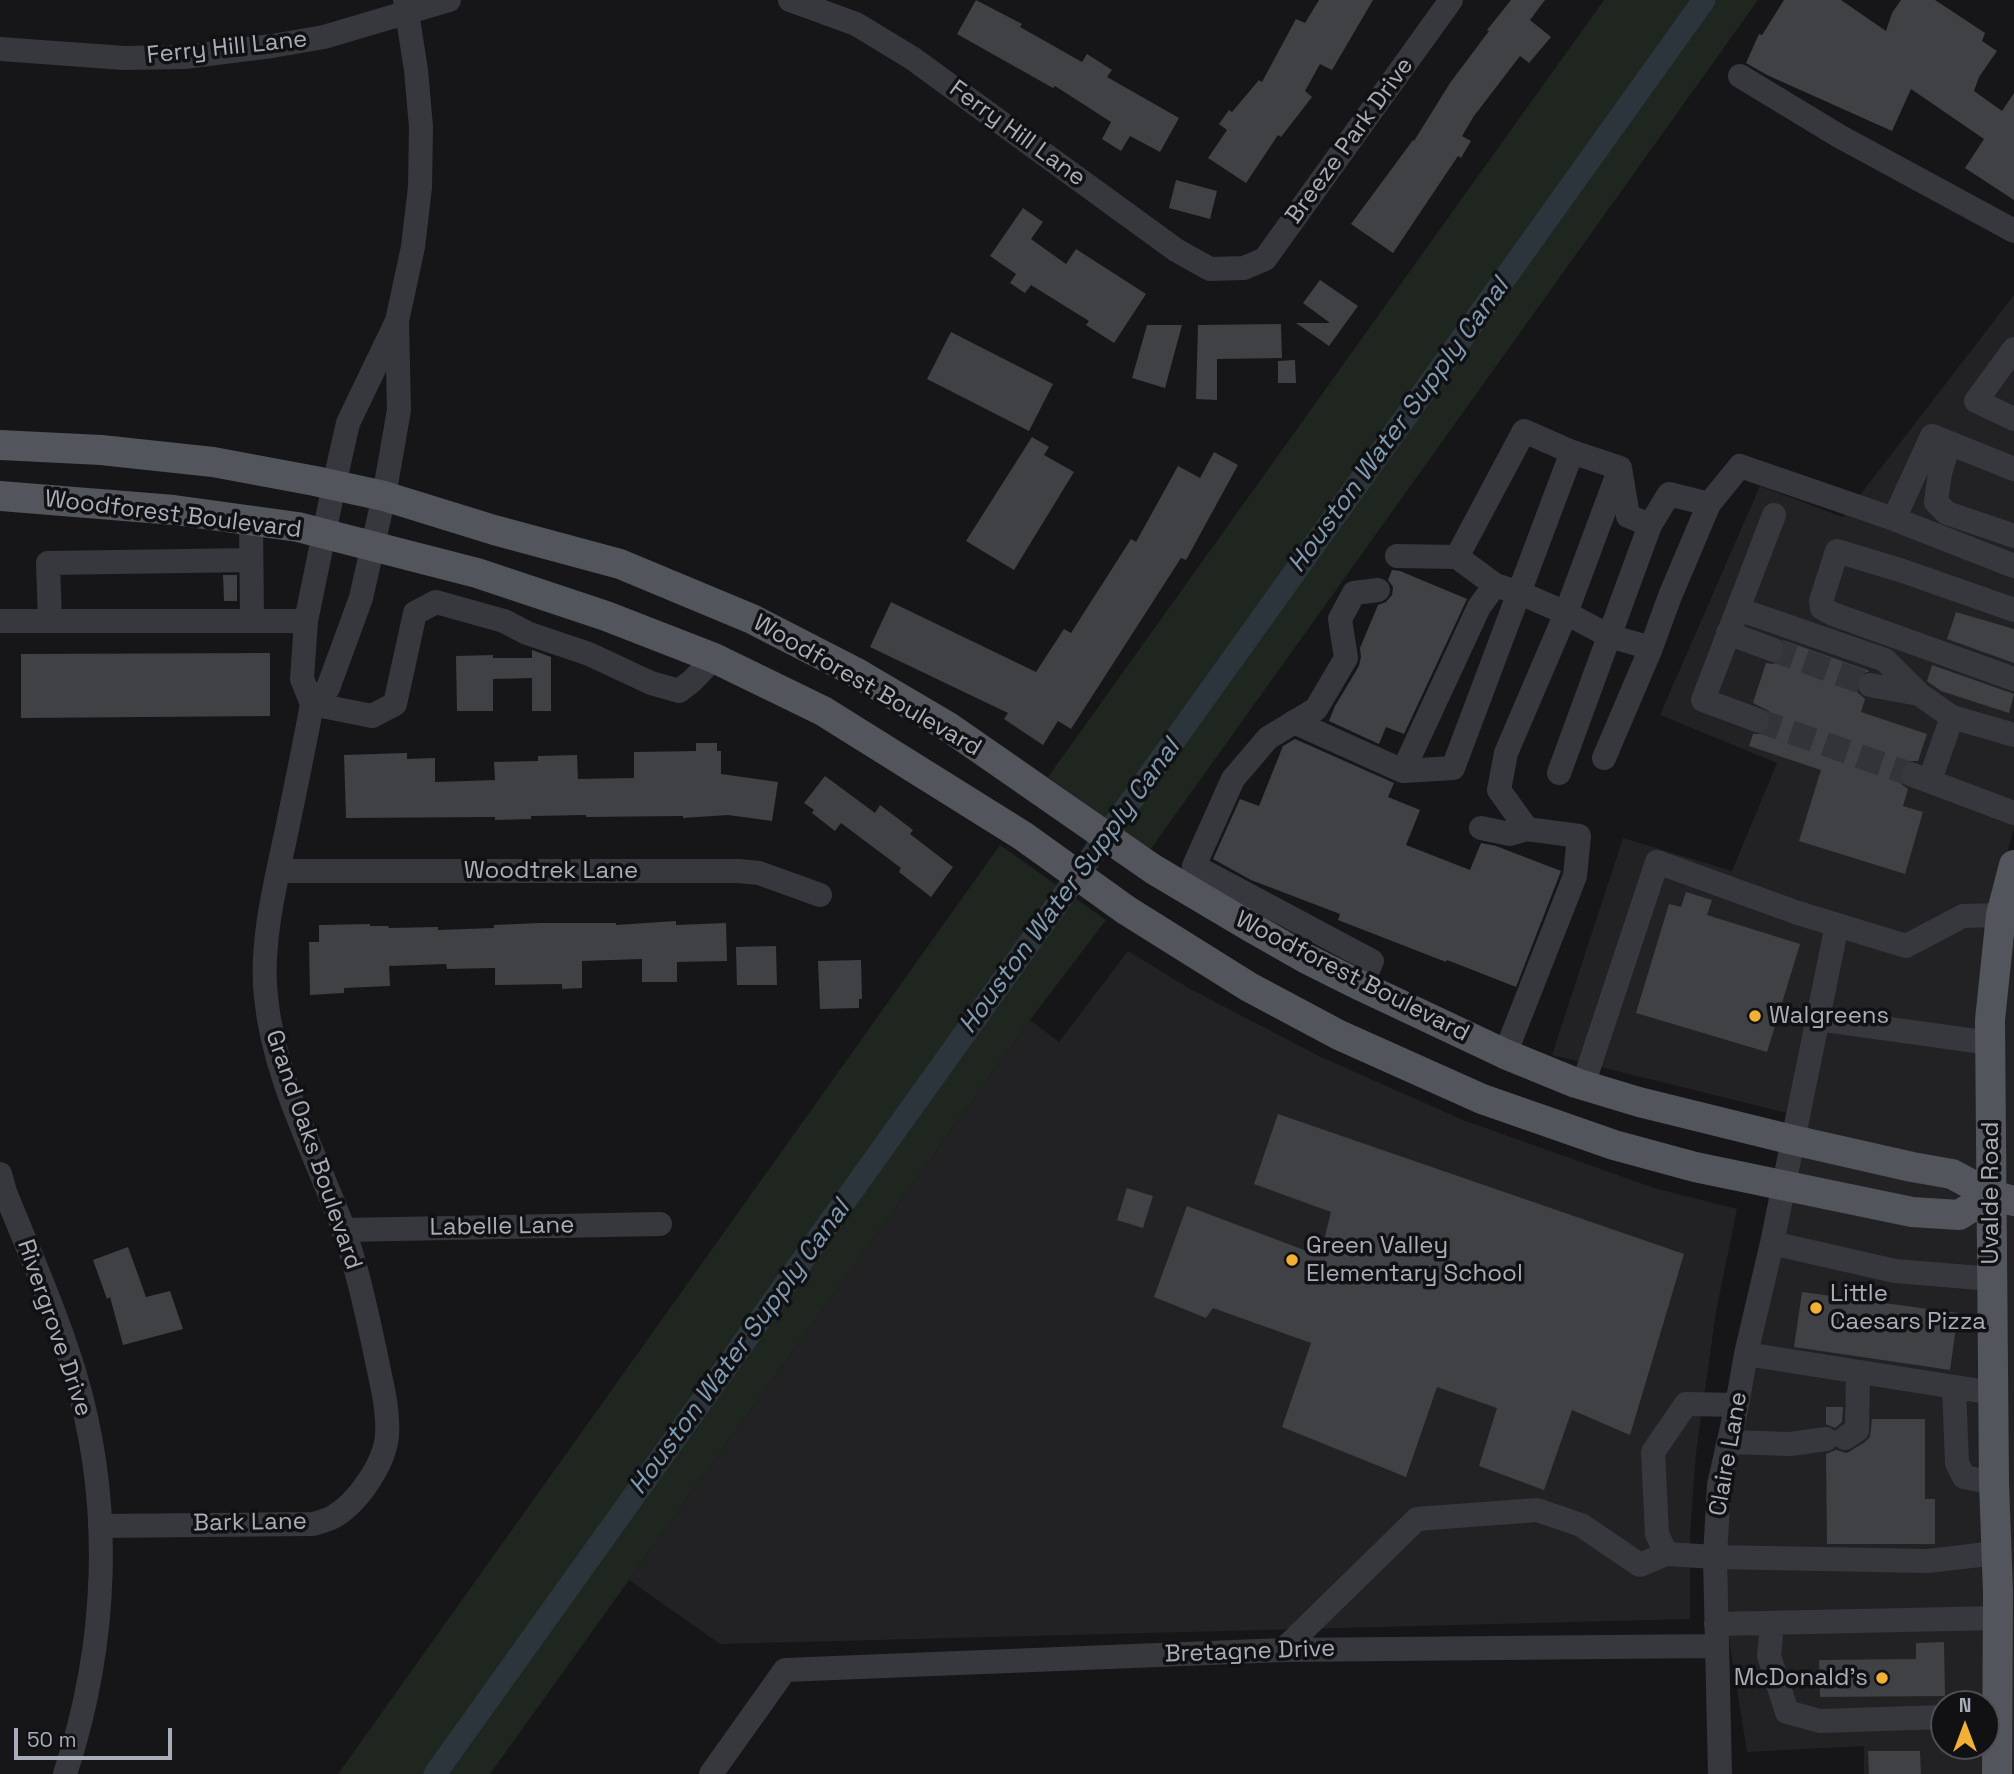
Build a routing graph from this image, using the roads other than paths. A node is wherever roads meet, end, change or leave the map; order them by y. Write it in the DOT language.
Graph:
graph roads {
  1 [pos="449,0"];
  2 [pos="790,0"];
  3 [pos="1451,0"];
  4 [pos="406,6"];
  5 [pos="0,49"];
  6 [pos="1740,76"];
  7 [pos="2014,231"];
  8 [pos="1239,268"];
  9 [pos="397,321"];
  10 [pos="2014,349"];
  11 [pos="2014,419"];
  12 [pos="1949,444"];
  13 [pos="0,445"];
  14 [pos="1572,452"];
  15 [pos="1620,468"];
  16 [pos="2014,468"];
  17 [pos="334,485"];
  18 [pos="0,496"];
  19 [pos="384,496"];
  20 [pos="1709,504"];
  21 [pos="1774,515"];
  22 [pos="1894,519"];
  23 [pos="251,520"];
  24 [pos="1650,525"];
  25 [pos="324,534"];
  26 [pos="2014,536"];
  27 [pos="372,546"];
  28 [pos="1397,556"];
  29 [pos="1457,557"];
  30 [pos="251,561"];
  31 [pos="444,565"];
  32 [pos="2014,566"];
  33 [pos="510,583"];
  34 [pos="1495,585"];
  35 [pos="1378,590"];
  36 [pos="1520,593"];
  37 [pos="436,602"];
  38 [pos="1738,609"];
  39 [pos="2014,610"];
  40 [pos="1566,613"];
  41 [pos="252,620"];
  42 [pos="0,621"];
  43 [pos="50,621"];
  44 [pos="306,621"];
  45 [pos="504,621"];
  46 [pos="1728,633"];
  47 [pos="1609,636"];
  48 [pos="1651,648"];
  49 [pos="1771,649"];
  50 [pos="714,658"];
  51 [pos="2014,678"];
  52 [pos="1870,685"];
  53 [pos="1919,694"];
  54 [pos="312,705"];
  55 [pos="1952,717"];
  56 [pos="1757,720"];
  57 [pos="1294,722"];
  58 [pos="2014,735"];
  59 [pos="1604,758"];
  60 [pos="1403,771"];
  61 [pos="1559,773"];
  62 [pos="2014,813"];
  63 [pos="1481,828"];
  64 [pos="1527,829"];
  65 [pos="2014,865"];
  66 [pos="278,871"];
  67 [pos="820,895"];
  68 [pos="2008,916"];
  69 [pos="1837,925"];
  70 [pos="1361,986"];
  71 [pos="1818,1019"];
  72 [pos="1990,1043"];
  73 [pos="1505,1055"];
  74 [pos="1583,1085"];
  75 [pos="1482,1099"];
  76 [pos="1793,1140"];
  77 [pos="0,1174"];
  78 [pos="1784,1187"];
  79 [pos="2003,1198"];
  80 [pos="660,1224"];
  81 [pos="344,1230"];
  82 [pos="1772,1243"];
  83 [pos="1992,1279"];
  84 [pos="1746,1354"];
  85 [pos="1858,1372"];
  86 [pos="1954,1387"];
  87 [pos="1993,1393"];
  88 [pos="1737,1405"];
  89 [pos="1729,1442"];
  90 [pos="375,1469"];
  91 [pos="1994,1483"];
  92 [pos="100,1526"];
  93 [pos="1996,1553"];
  94 [pos="1666,1554"];
  95 [pos="1715,1557"];
  96 [pos="2003,1600"];
  97 [pos="1772,1625"];
  98 [pos="1716,1635"];
  99 [pos="1283,1650"];
  100 [pos="1994,1690"];
  101 [pos="1930,1717"];
  102 [pos="65,1774"];
  103 [pos="711,1774"];
  104 [pos="1720,1774"];
  1 -- 4 [label="street, Ferry Hill Lane"];
  2 -- 8 [label="street, Ferry Hill Lane"];
  3 -- 8 [label="street, Breeze Park Drive"];
  4 -- 5 [label="street, Ferry Hill Lane"];
  4 -- 9 [label="street, Grand Oaks Boulevard"];
  6 -- 7 [label="street"];
  9 -- 17 [label="street, Grand Oaks Boulevard"];
  9 -- 19 [label="street, Grand Oaks Boulevard"];
  10 -- 11 [label="street"];
  12 -- 16 [label="street"];
  12 -- 22 [label="street"];
  12 -- 26 [label="street"];
  13 -- 17 [label="main road, Woodforest Boulevard"];
  14 -- 15 [label="street"];
  14 -- 29 [label="street"];
  14 -- 36 [label="street"];
  15 -- 24 [label="street"];
  15 -- 40 [label="street"];
  17 -- 19 [label="main road, Woodforest Boulevard"];
  17 -- 25 [label="street, Grand Oaks Boulevard"];
  18 -- 23 [label="main road, Woodforest Boulevard"];
  19 -- 27 [label="street, Grand Oaks Boulevard"];
  19 -- 70 [label="main road, Woodforest Boulevard"];
  20 -- 22 [label="street"];
  20 -- 24 [label="street"];
  20 -- 48 [label="street"];
  21 -- 38 [label="street"];
  22 -- 32 [label="street"];
  23 -- 25 [label="main road, Woodforest Boulevard"];
  23 -- 30 [label="street"];
  24 -- 47 [label="street"];
  25 -- 27 [label="main road, Woodforest Boulevard"];
  25 -- 44 [label="street, Grand Oaks Boulevard"];
  27 -- 31 [label="main road, Woodforest Boulevard"];
  27 -- 54 [label="street, Grand Oaks Boulevard"];
  28 -- 29 [label="street"];
  29 -- 34 [label="street"];
  30 -- 41 [label="street"];
  30 -- 43 [label="street"];
  31 -- 33 [label="main road, Woodforest Boulevard"];
  31 -- 37 [label="street"];
  33 -- 45 [label="street"];
  33 -- 50 [label="main road, Woodforest Boulevard"];
  34 -- 36 [label="street"];
  34 -- 60 [label="street"];
  35 -- 57 [label="street"];
  36 -- 40 [label="street"];
  36 -- 60 [label="street"];
  37 -- 45 [label="street"];
  37 -- 54 [label="street"];
  38 -- 46 [label="street"];
  38 -- 53 [label="street"];
  39 -- 51 [label="street"];
  40 -- 47 [label="street"];
  40 -- 64 [label="street"];
  41 -- 43 [label="street"];
  41 -- 44 [label="street"];
  42 -- 43 [label="street"];
  44 -- 54 [label="street, Grand Oaks Boulevard"];
  45 -- 50 [label="street"];
  46 -- 49 [label="street"];
  46 -- 56 [label="street"];
  47 -- 48 [label="street"];
  47 -- 61 [label="street"];
  48 -- 59 [label="street"];
  50 -- 75 [label="main road, Woodforest Boulevard"];
  52 -- 53 [label="street"];
  53 -- 55 [label="street"];
  54 -- 66 [label="street, Grand Oaks Boulevard"];
  55 -- 58 [label="street"];
  55 -- 62 [label="street"];
  57 -- 60 [label="street"];
  57 -- 70 [label="street"];
  63 -- 64 [label="street"];
  64 -- 73 [label="street"];
  65 -- 68 [label="main road, Uvalde Road"];
  66 -- 67 [label="street, Woodtrek Lane"];
  66 -- 81 [label="street, Grand Oaks Boulevard"];
  68 -- 69 [label="street"];
  68 -- 72 [label="main road, Uvalde Road"];
  69 -- 71 [label="street, Claire Lane"];
  69 -- 74 [label="street"];
  70 -- 73 [label="main road, Woodforest Boulevard"];
  71 -- 72 [label="street"];
  71 -- 76 [label="street, Claire Lane"];
  72 -- 79 [label="main road, Uvalde Road"];
  73 -- 74 [label="main road, Woodforest Boulevard"];
  73 -- 75 [label="main road"];
  74 -- 76 [label="main road, Woodforest Boulevard"];
  75 -- 78 [label="main road, Woodforest Boulevard"];
  76 -- 78 [label="street, Claire Lane"];
  76 -- 79 [label="main road, Woodforest Boulevard"];
  77 -- 92 [label="street, Rivergrove Drive"];
  78 -- 79 [label="main road, Woodforest Boulevard"];
  78 -- 82 [label="street, Claire Lane"];
  79 -- 83 [label="main road, Uvalde Road"];
  80 -- 81 [label="street, Labelle Lane"];
  81 -- 90 [label="street, Grand Oaks Boulevard"];
  82 -- 83 [label="street"];
  82 -- 84 [label="street, Claire Lane"];
  83 -- 87 [label="main road, Uvalde Road"];
  84 -- 85 [label="street"];
  84 -- 88 [label="street, Claire Lane"];
  85 -- 86 [label="street"];
  85 -- 89 [label="street"];
  86 -- 87 [label="street"];
  86 -- 91 [label="street"];
  87 -- 91 [label="main road, Uvalde Road"];
  88 -- 89 [label="street, Claire Lane"];
  88 -- 94 [label="street"];
  89 -- 95 [label="street, Claire Lane"];
  90 -- 92 [label="street, Bark Lane"];
  91 -- 93 [label="main road, Uvalde Road"];
  92 -- 102 [label="street, Rivergrove Drive"];
  93 -- 95 [label="street"];
  93 -- 96 [label="main road, Uvalde Road"];
  94 -- 95 [label="street"];
  94 -- 99 [label="street"];
  95 -- 98 [label="street, Claire Lane"];
  96 -- 97 [label="street, Bretagne Drive"];
  96 -- 100 [label="main road, Uvalde Road"];
  97 -- 98 [label="street, Bretagne Drive"];
  97 -- 101 [label="street"];
  98 -- 99 [label="street, Bretagne Drive"];
  98 -- 104 [label="street, Claire Lane"];
  99 -- 103 [label="street, Bretagne Drive"];
}
